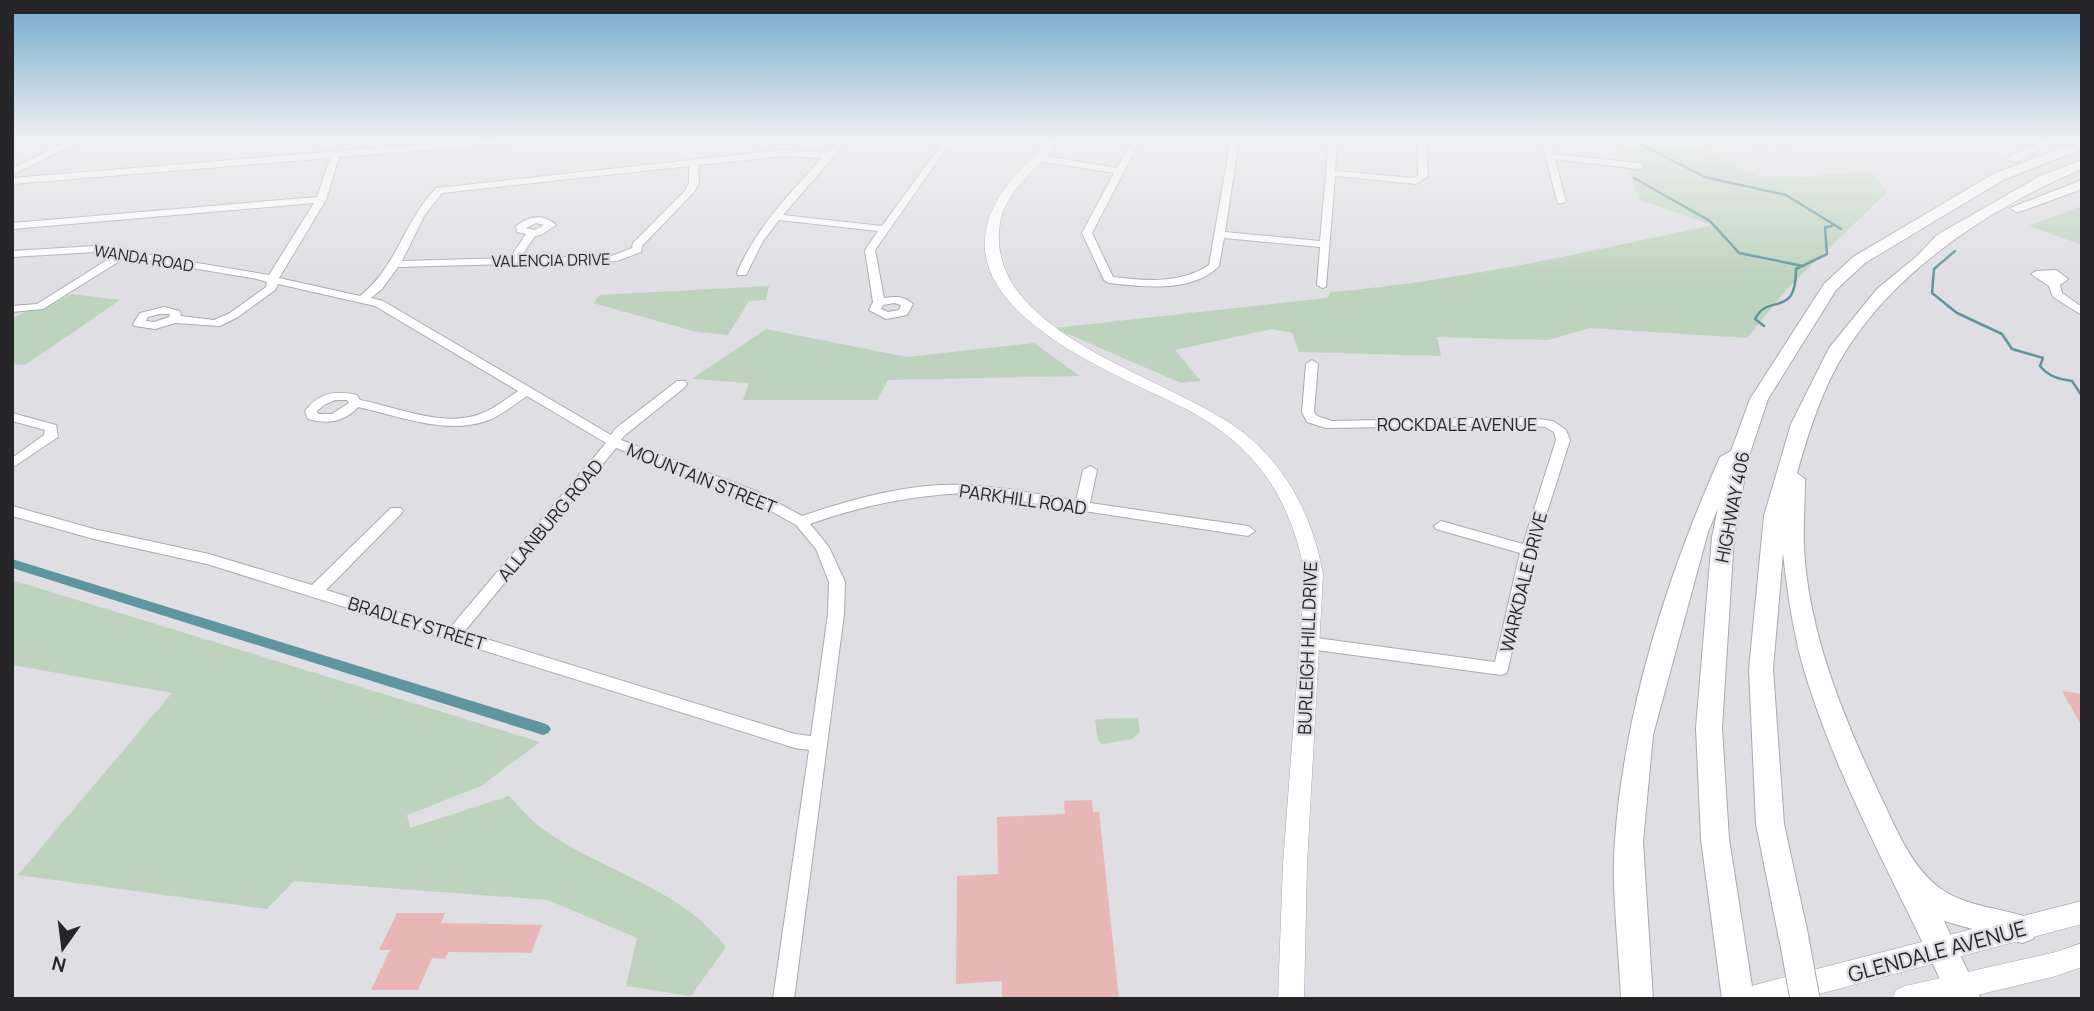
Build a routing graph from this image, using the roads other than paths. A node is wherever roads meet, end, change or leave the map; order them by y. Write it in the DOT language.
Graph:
graph roads {
  1 [pos="325,186"];
  2 [pos="481,186"];
  3 [pos="692,186"];
  4 [pos="804,186"];
  5 [pos="915,186"];
  6 [pos="1014,186"];
  7 [pos="1111,186"];
  8 [pos="1228,186"];
  9 [pos="1328,186"];
  10 [pos="1557,186"];
  11 [pos="1962,186"];
  12 [pos="1983,186"];
  13 [pos="2033,186"];
  14 [pos="2076,186"];
  15 [pos="321,200"];
  16 [pos="1561,202"];
  17 [pos="778,217"];
  18 [pos="12,226"];
  19 [pos="884,229"];
  20 [pos="532,233"];
  21 [pos="1220,235"];
  22 [pos="1325,244"];
  23 [pos="12,254"];
  24 [pos="124,254"];
  25 [pos="1923,259"];
  26 [pos="1859,260"];
  27 [pos="513,261"];
  28 [pos="394,264"];
  29 [pos="742,273"];
  30 [pos="275,281"];
  31 [pos="2054,284"];
  32 [pos="1322,285"];
  33 [pos="364,298"];
  34 [pos="879,302"];
  35 [pos="12,309"];
  36 [pos="2082,312"];
  37 [pos="174,319"];
  38 [pos="1312,364"];
  39 [pos="681,384"];
  40 [pos="526,391"];
  41 [pos="1759,399"];
  42 [pos="355,403"];
  43 [pos="12,417"];
  44 [pos="1801,424"];
  45 [pos="1560,430"];
  46 [pos="614,442"];
  47 [pos="12,464"];
  48 [pos="1090,470"];
  49 [pos="1082,507"];
  50 [pos="12,511"];
  51 [pos="396,511"];
  52 [pos="801,522"];
  53 [pos="1441,526"];
  54 [pos="1248,531"];
  55 [pos="1528,550"];
  56 [pos="315,591"];
  57 [pos="454,634"];
  58 [pos="1309,643"];
  59 [pos="819,744"];
  60 [pos="1897,859"];
  61 [pos="2082,912"];
  62 [pos="2022,929"];
  63 [pos="1942,951"];
  64 [pos="2082,955"];
  65 [pos="1963,992"];
  66 [pos="783,999"];
  67 [pos="1291,999"];
  68 [pos="1637,999"];
  69 [pos="1738,999"];
  70 [pos="1751,999"];
  71 [pos="1805,999"];
  72 [pos="1905,999"];
  1 -- 15 [label="street"];
  2 -- 28 [label="street"];
  3 -- 27 [label="street, VALENCIA DRIVE"];
  4 -- 17 [label="street"];
  5 -- 19 [label="street"];
  6 -- 58 [label="main road, BURLEIGH HILL DRIVE"];
  7 -- 21 [label="street"];
  8 -- 21 [label="street"];
  9 -- 22 [label="street"];
  10 -- 16 [label="street"];
  11 -- 26 [label="highway"];
  12 -- 26 [label="highway, HIGHWAY 406"];
  13 -- 25 [label="highway"];
  14 -- 25 [label="highway"];
  15 -- 18 [label="street"];
  15 -- 30 [label="street"];
  17 -- 19 [label="street"];
  17 -- 29 [label="street"];
  19 -- 34 [label="street"];
  20 -- 27 [label="street"];
  21 -- 22 [label="street"];
  22 -- 32 [label="street"];
  23 -- 24 [label="street, WANDA ROAD"];
  24 -- 30 [label="street, WANDA ROAD"];
  24 -- 35 [label="street"];
  25 -- 44 [label="highway"];
  26 -- 41 [label="highway, HIGHWAY 406"];
  27 -- 28 [label="street, VALENCIA DRIVE"];
  28 -- 33 [label="street"];
  30 -- 33 [label="street, MOUNTAIN STREET"];
  30 -- 37 [label="street"];
  31 -- 36 [label="street"];
  33 -- 40 [label="street, MOUNTAIN STREET"];
  38 -- 45 [label="street, ROCKDALE AVENUE"];
  39 -- 46 [label="street, ALLANBURG ROAD"];
  40 -- 42 [label="street"];
  40 -- 46 [label="street, MOUNTAIN STREET"];
  41 -- 68 [label="highway"];
  41 -- 69 [label="highway, HIGHWAY 406"];
  43 -- 47 [label="street"];
  44 -- 60 [label="highway"];
  44 -- 71 [label="highway, bridge"];
  45 -- 55 [label="street, WARKDALE DRIVE"];
  46 -- 52 [label="street, MOUNTAIN STREET"];
  46 -- 57 [label="street, ALLANBURG ROAD"];
  48 -- 49 [label="street"];
  49 -- 52 [label="street, PARKHILL ROAD"];
  49 -- 54 [label="street, PARKHILL ROAD"];
  50 -- 56 [label="street, BRADLEY STREET"];
  51 -- 56 [label="street"];
  52 -- 59 [label="street, MOUNTAIN STREET"];
  53 -- 55 [label="street"];
  55 -- 58 [label="street, WARKDALE DRIVE"];
  56 -- 57 [label="street, BRADLEY STREET"];
  57 -- 59 [label="street, BRADLEY STREET"];
  58 -- 67 [label="main road, BURLEIGH HILL DRIVE"];
  59 -- 66 [label="street, MOUNTAIN STREET"];
  60 -- 62 [label="highway"];
  60 -- 63 [label="highway"];
  61 -- 62 [label="main road, GLENDALE AVENUE"];
  62 -- 63 [label="main road, GLENDALE AVENUE"];
  63 -- 65 [label="highway"];
  63 -- 70 [label="main road, GLENDALE AVENUE"];
  64 -- 65 [label="main road, GLENDALE AVENUE"];
  65 -- 72 [label="main road, GLENDALE AVENUE"];
}
